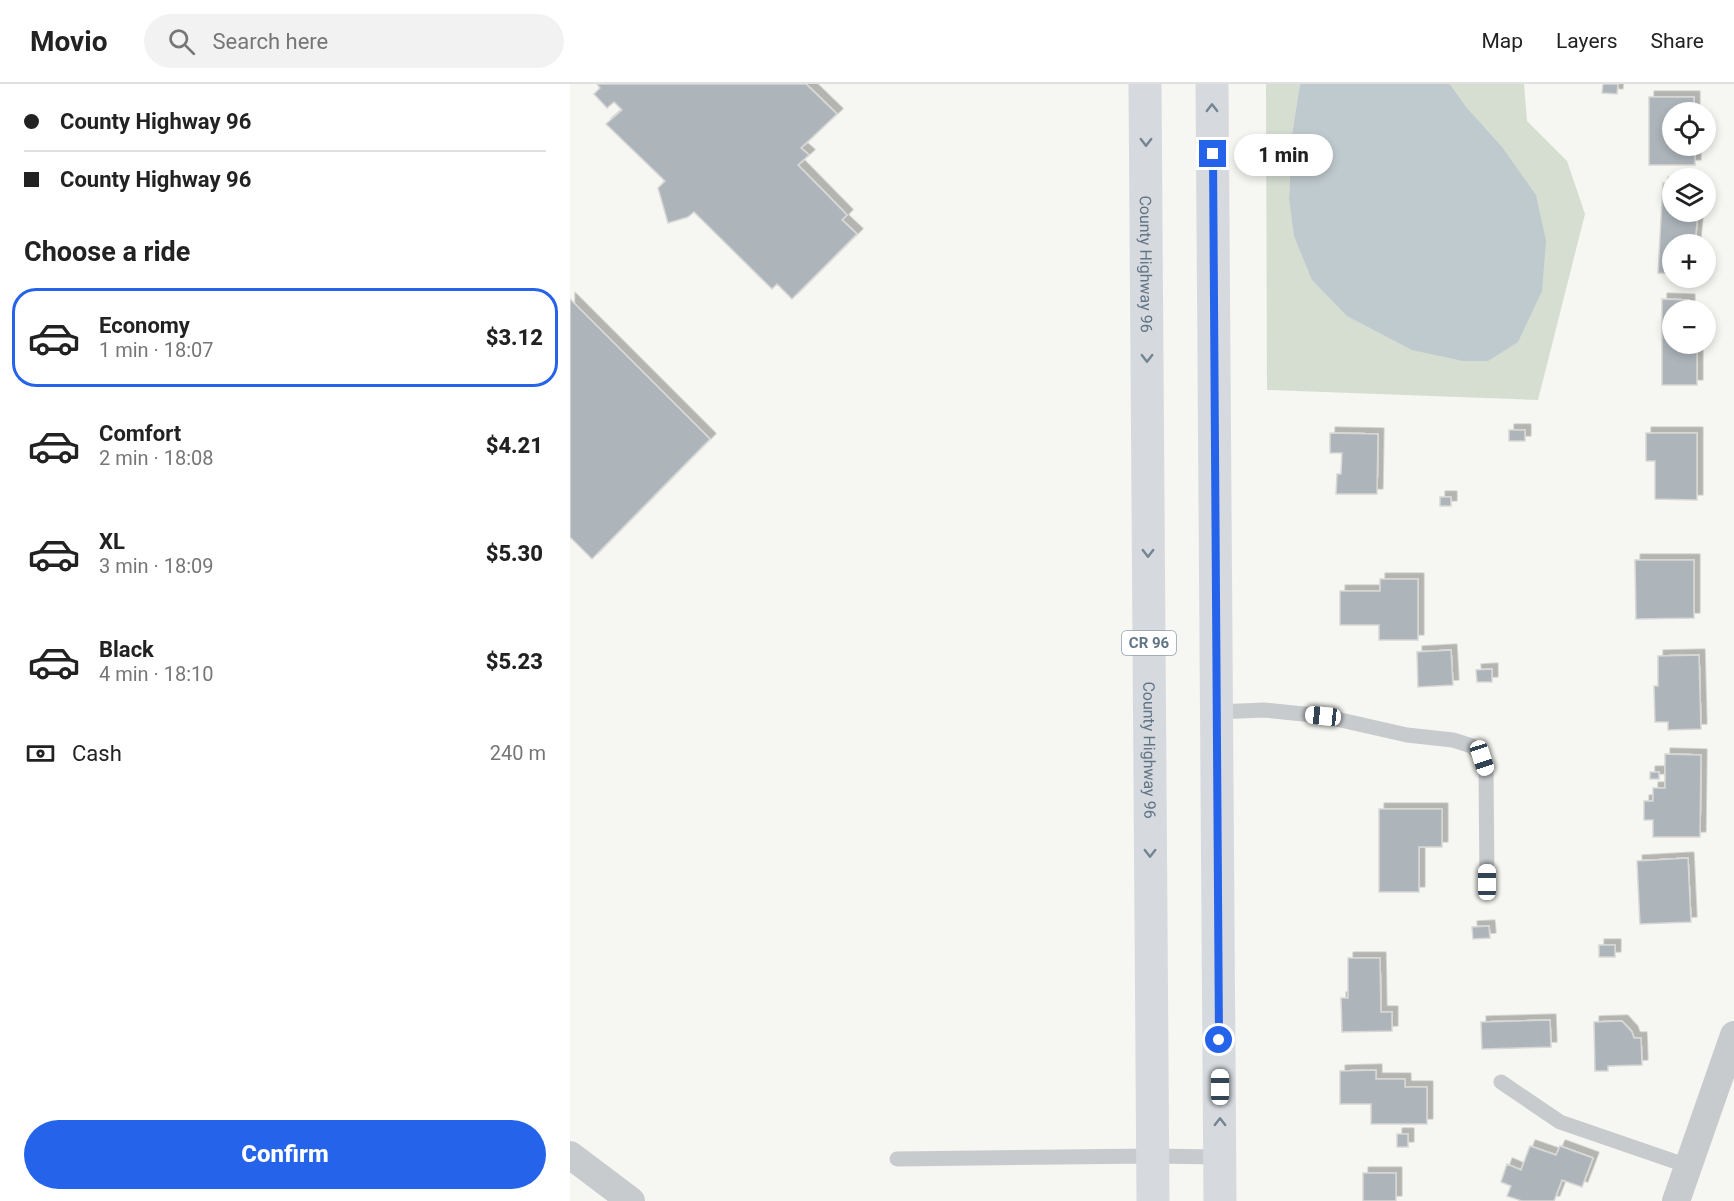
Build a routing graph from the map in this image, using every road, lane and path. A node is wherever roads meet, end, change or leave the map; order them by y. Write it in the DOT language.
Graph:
graph roads {
  1 [pos="1145,84"];
  2 [pos="1212,84"];
  3 [pos="1217,712"];
  4 [pos="1487,882"];
  5 [pos="1734,1035"];
  6 [pos="1501,1082"];
  7 [pos="570,1155"];
  8 [pos="1152,1156"];
  9 [pos="1220,1157"];
  10 [pos="897,1159"];
  11 [pos="1688,1166"];
  12 [pos="631,1201"];
  13 [pos="1153,1201"];
  14 [pos="1220,1201"];
  15 [pos="1676,1201"];
  1 -- 8 [label="main road, County Highway 96 / CR 96, one-way"];
  3 -- 2 [label="main road, one-way"];
  3 -- 4 [label="lane"];
  9 -- 3 [label="main road, one-way"];
  5 -- 11 [label="street"];
  6 -- 11 [label="lane"];
  7 -- 12 [label="street"];
  8 -- 9 [label="lane"];
  8 -- 10 [label="lane"];
  8 -- 13 [label="main road, County Highway 96 / CR 96"];
  9 -- 14 [label="main road"];
  11 -- 15 [label="street"];
}
